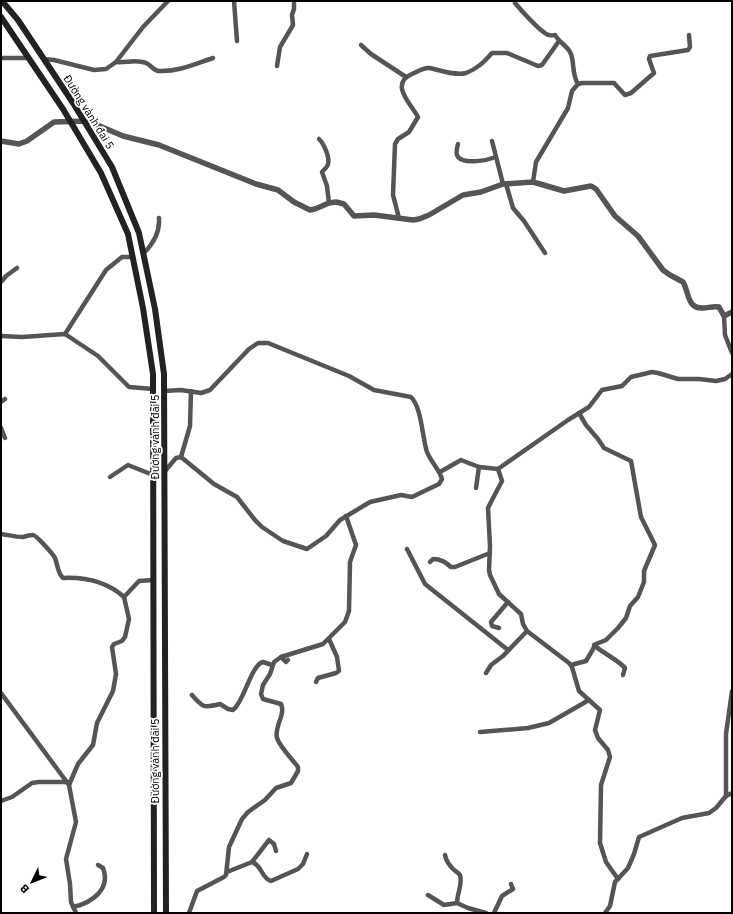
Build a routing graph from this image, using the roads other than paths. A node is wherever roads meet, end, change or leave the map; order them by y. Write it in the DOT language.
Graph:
graph roads {
  1 [pos="2,1"];
  2 [pos="168,1"];
  3 [pos="234,1"];
  4 [pos="294,1"];
  5 [pos="515,3"];
  6 [pos="1,17"];
  7 [pos="689,35"];
  8 [pos="237,41"];
  9 [pos="559,41"];
  10 [pos="361,45"];
  11 [pos="29,58"];
  12 [pos="212,58"];
  13 [pos="2,59"];
  14 [pos="44,59"];
  15 [pos="116,62"];
  16 [pos="277,66"];
  17 [pos="406,77"];
  18 [pos="578,84"];
  19 [pos="83,120"];
  20 [pos="70,121"];
  21 [pos="319,139"];
  22 [pos="1,141"];
  23 [pos="492,141"];
  24 [pos="458,144"];
  25 [pos="496,157"];
  26 [pos="533,182"];
  27 [pos="505,184"];
  28 [pos="329,203"];
  29 [pos="159,218"];
  30 [pos="399,218"];
  31 [pos="144,253"];
  32 [pos="545,253"];
  33 [pos="132,257"];
  34 [pos="17,268"];
  35 [pos="1,282"];
  36 [pos="732,312"];
  37 [pos="724,316"];
  38 [pos="65,334"];
  39 [pos="1,336"];
  40 [pos="732,353"];
  41 [pos="732,374"];
  42 [pos="153,389"];
  43 [pos="164,391"];
  44 [pos="191,391"];
  45 [pos="579,413"];
  46 [pos="1,428"];
  47 [pos="5,438"];
  48 [pos="180,457"];
  49 [pos="479,467"];
  50 [pos="498,469"];
  51 [pos="165,471"];
  52 [pos="440,472"];
  53 [pos="153,475"];
  54 [pos="110,477"];
  55 [pos="476,488"];
  56 [pos="346,516"];
  57 [pos="1,534"];
  58 [pos="407,549"];
  59 [pos="490,552"];
  60 [pos="430,562"];
  61 [pos="153,580"];
  62 [pos="124,597"];
  63 [pos="508,602"];
  64 [pos="499,628"];
  65 [pos="527,631"];
  66 [pos="329,639"];
  67 [pos="594,645"];
  68 [pos="508,650"];
  69 [pos="281,657"];
  70 [pos="288,660"];
  71 [pos="272,665"];
  72 [pos="571,665"];
  73 [pos="486,673"];
  74 [pos="623,675"];
  75 [pos="316,682"];
  76 [pos="732,691"];
  77 [pos="1,693"];
  78 [pos="192,695"];
  79 [pos="589,700"];
  80 [pos="480,732"];
  81 [pos="68,784"];
  82 [pos="732,793"];
  83 [pos="726,796"];
  84 [pos="1,801"];
  85 [pos="276,852"];
  86 [pos="307,854"];
  87 [pos="445,855"];
  88 [pos="252,862"];
  89 [pos="98,865"];
  90 [pos="227,872"];
  91 [pos="618,879"];
  92 [pos="511,884"];
  93 [pos="428,895"];
  94 [pos="457,903"];
  95 [pos="73,907"];
  96 [pos="76,913"];
  97 [pos="154,913"];
  98 [pos="166,913"];
  99 [pos="189,913"];
  100 [pos="486,913"];
  101 [pos="494,913"];
  102 [pos="605,913"];
  1 -- 14 [label="main road, Đường vành đai 5"];
  2 -- 15 [label="street"];
  3 -- 8 [label="street"];
  4 -- 16 [label="street"];
  5 -- 9 [label="street"];
  6 -- 11 [label="main road, Đường vành đai 5"];
  7 -- 18 [label="street"];
  9 -- 17 [label="street"];
  9 -- 18 [label="street"];
  10 -- 17 [label="street"];
  11 -- 13 [label="street"];
  11 -- 20 [label="main road, Đường vành đai 5"];
  12 -- 15 [label="street"];
  14 -- 15 [label="street"];
  14 -- 19 [label="main road, Đường vành đai 5"];
  17 -- 30 [label="street"];
  18 -- 26 [label="street"];
  19 -- 20 [label="street"];
  19 -- 28 [label="street"];
  19 -- 31 [label="main road, Đường vành đai 5"];
  20 -- 22 [label="street"];
  20 -- 33 [label="main road, Đường vành đai 5"];
  21 -- 28 [label="street"];
  23 -- 25 [label="street"];
  24 -- 25 [label="street"];
  25 -- 27 [label="street"];
  26 -- 27 [label="street"];
  26 -- 37 [label="street"];
  27 -- 30 [label="street"];
  27 -- 32 [label="street"];
  28 -- 30 [label="street"];
  29 -- 31 [label="street"];
  31 -- 43 [label="main road, Đường vành đai 5"];
  33 -- 38 [label="street"];
  33 -- 42 [label="main road, Đường vành đai 5"];
  34 -- 35 [label="street"];
  36 -- 37 [label="street"];
  37 -- 40 [label="street"];
  38 -- 39 [label="street"];
  38 -- 42 [label="street"];
  41 -- 45 [label="street"];
  42 -- 53 [label="main road, Đường vành đai 5"];
  43 -- 44 [label="street"];
  43 -- 51 [label="main road, Đường vành đai 5"];
  44 -- 48 [label="street"];
  44 -- 52 [label="street"];
  45 -- 50 [label="street"];
  45 -- 67 [label="street"];
  46 -- 47 [label="street"];
  48 -- 51 [label="street"];
  48 -- 56 [label="street"];
  49 -- 50 [label="street"];
  49 -- 52 [label="street"];
  49 -- 55 [label="street"];
  50 -- 59 [label="street"];
  51 -- 98 [label="main road, Đường vành đai 5"];
  52 -- 56 [label="street"];
  53 -- 54 [label="street"];
  53 -- 61 [label="main road, Đường vành đai 5"];
  56 -- 66 [label="street"];
  57 -- 62 [label="street"];
  58 -- 68 [label="street"];
  59 -- 60 [label="street"];
  59 -- 63 [label="street"];
  61 -- 62 [label="street"];
  61 -- 97 [label="main road, Đường vành đai 5"];
  62 -- 81 [label="street"];
  63 -- 64 [label="street"];
  63 -- 65 [label="street"];
  65 -- 68 [label="street"];
  65 -- 72 [label="street"];
  66 -- 69 [label="street"];
  66 -- 75 [label="street"];
  67 -- 72 [label="street"];
  67 -- 74 [label="street"];
  68 -- 73 [label="street"];
  69 -- 70 [label="street"];
  69 -- 71 [label="street"];
  71 -- 78 [label="street"];
  71 -- 90 [label="street"];
  72 -- 79 [label="street"];
  76 -- 83 [label="street"];
  77 -- 81 [label="street"];
  79 -- 80 [label="street"];
  79 -- 91 [label="street"];
  81 -- 84 [label="street"];
  81 -- 95 [label="street"];
  82 -- 83 [label="street"];
  83 -- 91 [label="street"];
  85 -- 88 [label="street"];
  86 -- 88 [label="street"];
  87 -- 94 [label="street"];
  88 -- 90 [label="street"];
  89 -- 95 [label="street"];
  90 -- 99 [label="street"];
  91 -- 102 [label="street"];
  92 -- 101 [label="street"];
  93 -- 94 [label="street"];
  94 -- 100 [label="street"];
  95 -- 96 [label="street"];
}
